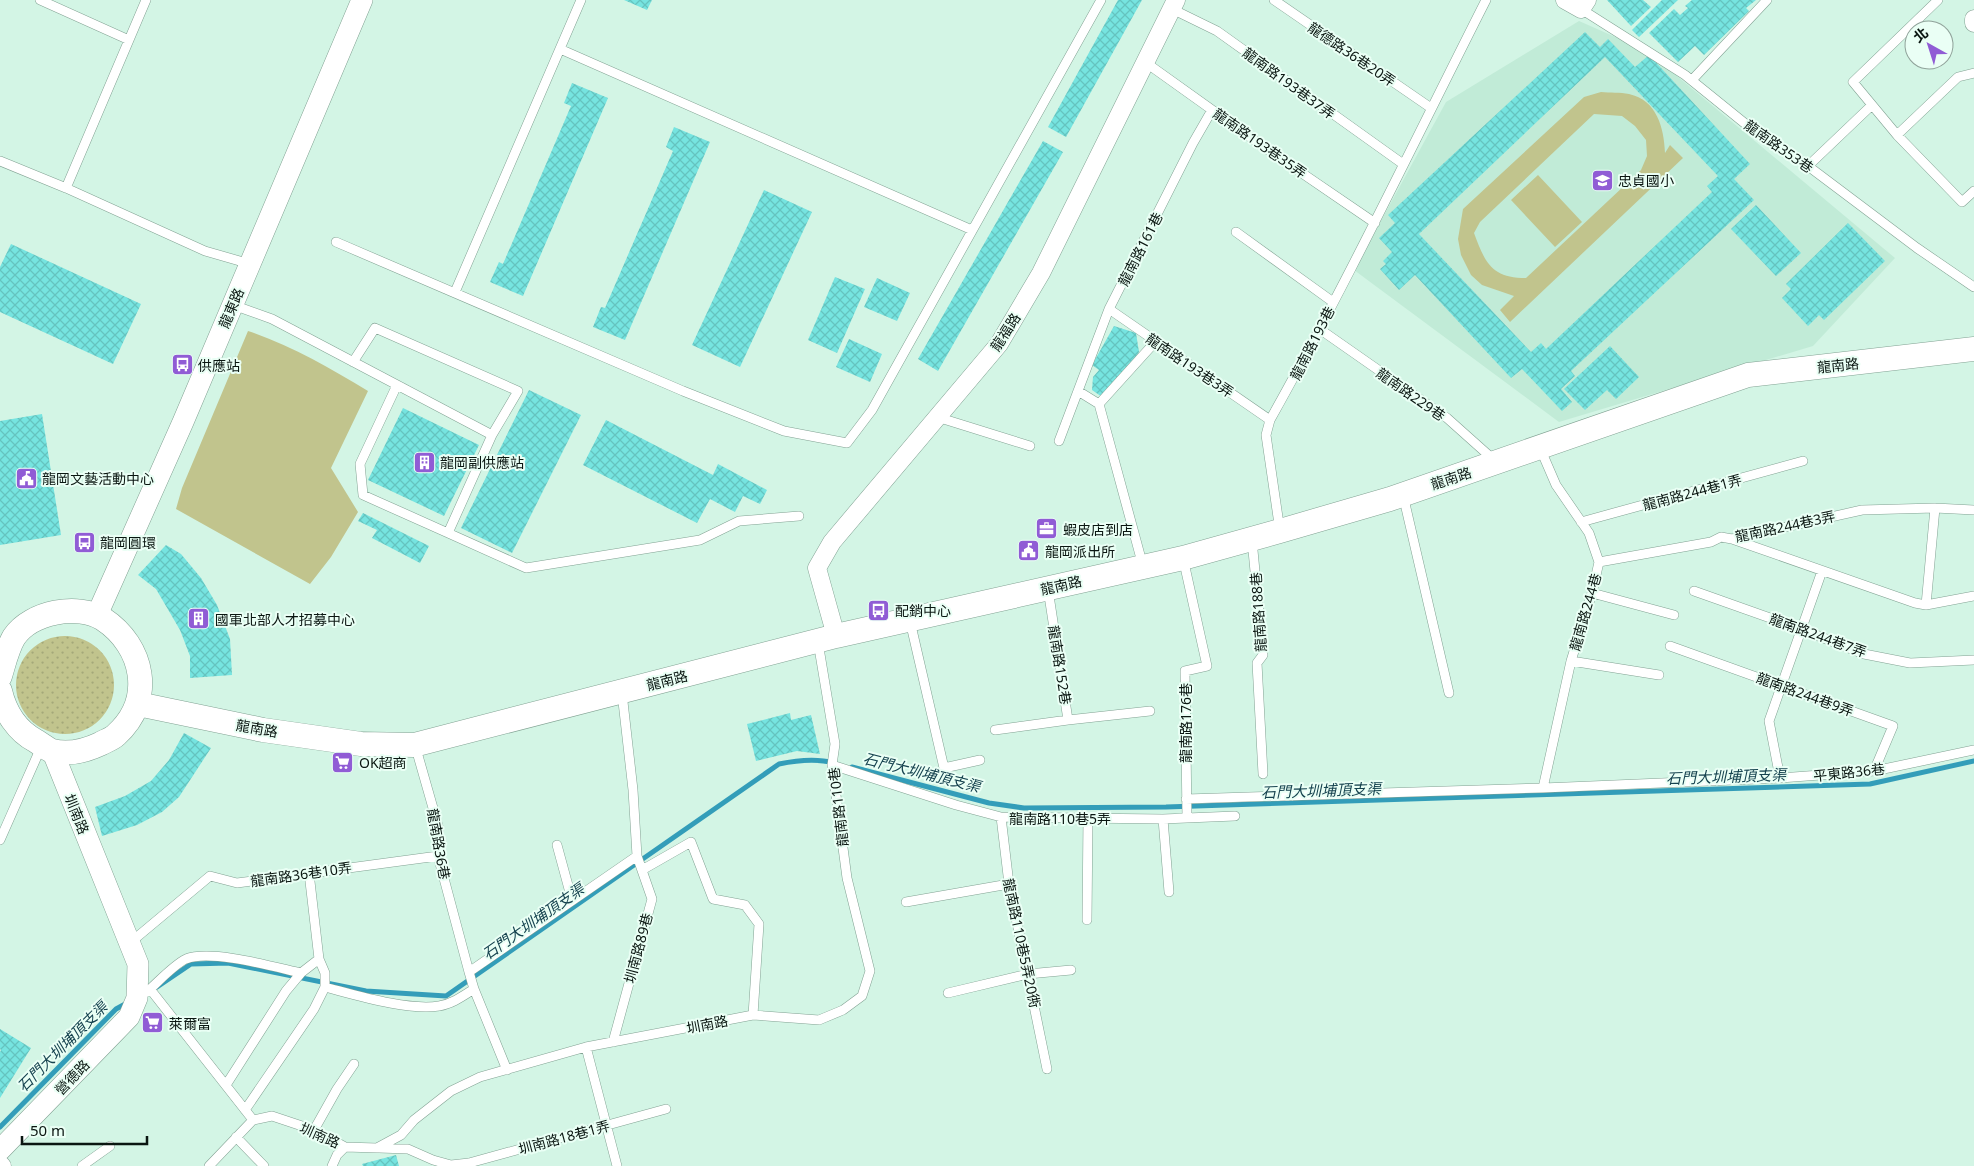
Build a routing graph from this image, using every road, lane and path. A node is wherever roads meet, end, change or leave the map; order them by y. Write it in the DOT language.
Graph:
graph roads {
  1 [pos="146,0"];
  2 [pos="362,0"];
  3 [pos="581,0"];
  4 [pos="1101,0"];
  5 [pos="1274,0"];
  6 [pos="1486,0"];
  7 [pos="1565,0"];
  8 [pos="1767,0"];
  9 [pos="1938,0"];
  10 [pos="46,1"];
  11 [pos="1174,4"];
  12 [pos="1584,4"];
  13 [pos="129,40"];
  14 [pos="560,49"];
  15 [pos="1145,62"];
  16 [pos="1974,73"];
  17 [pos="1692,80"];
  18 [pos="1872,105"];
  19 [pos="1431,108"];
  20 [pos="1212,110"];
  21 [pos="1897,135"];
  22 [pos="0,161"];
  23 [pos="1403,164"];
  24 [pos="1808,166"];
  25 [pos="66,188"];
  26 [pos="1974,191"];
  27 [pos="1375,223"];
  28 [pos="972,230"];
  29 [pos="1236,232"];
  30 [pos="336,242"];
  31 [pos="250,264"];
  32 [pos="1974,287"];
  33 [pos="455,292"];
  34 [pos="1332,302"];
  35 [pos="232,305"];
  36 [pos="1110,309"];
  37 [pos="1321,330"];
  38 [pos="1156,341"];
  39 [pos="1974,349"];
  40 [pos="353,362"];
  41 [pos="397,385"];
  42 [pos="1078,392"];
  43 [pos="1099,404"];
  44 [pos="937,417"];
  45 [pos="1270,420"];
  46 [pos="492,435"];
  47 [pos="1059,441"];
  48 [pos="1030,446"];
  49 [pos="1540,448"];
  50 [pos="1803,461"];
  51 [pos="1498,463"];
  52 [pos="1403,494"];
  53 [pos="1935,508"];
  54 [pos="1974,510"];
  55 [pos="798,516"];
  56 [pos="1581,522"];
  57 [pos="1280,531"];
  58 [pos="448,533"];
  59 [pos="1252,539"];
  60 [pos="1732,539"];
  61 [pos="1183,558"];
  62 [pos="1598,562"];
  63 [pos="1143,566"];
  64 [pos="1822,571"];
  65 [pos="1048,588"];
  66 [pos="1694,592"];
  67 [pos="1592,593"];
  68 [pos="1974,596"];
  69 [pos="1926,605"];
  70 [pos="97,615"];
  71 [pos="1674,615"];
  72 [pos="910,620"];
  73 [pos="1801,629"];
  74 [pos="827,639"];
  75 [pos="1670,646"];
  76 [pos="1974,660"];
  77 [pos="1571,662"];
  78 [pos="2,663"];
  79 [pos="1659,675"];
  80 [pos="1783,686"];
  81 [pos="0,691"];
  82 [pos="622,691"];
  83 [pos="1450,693"];
  84 [pos="138,704"];
  85 [pos="1150,712"];
  86 [pos="1068,720"];
  87 [pos="995,730"];
  88 [pos="414,744"];
  89 [pos="47,747"];
  90 [pos="1974,750"];
  91 [pos="980,760"];
  92 [pos="832,766"];
  93 [pos="1874,771"];
  94 [pos="1263,774"];
  95 [pos="1780,778"];
  96 [pos="1543,788"];
  97 [pos="1186,799"];
  98 [pos="1235,816"];
  99 [pos="1001,817"];
  100 [pos="1088,817"];
  101 [pos="1187,818"];
  102 [pos="1164,819"];
  103 [pos="0,840"];
  104 [pos="557,845"];
  105 [pos="438,856"];
  106 [pos="636,856"];
  107 [pos="642,870"];
  108 [pos="310,873"];
  109 [pos="1009,884"];
  110 [pos="1169,892"];
  111 [pos="572,900"];
  112 [pos="906,902"];
  113 [pos="1087,920"];
  114 [pos="128,944"];
  115 [pos="319,960"];
  116 [pos="1071,970"];
  117 [pos="870,971"];
  118 [pos="470,972"];
  119 [pos="301,973"];
  120 [pos="1028,974"];
  121 [pos="325,987"];
  122 [pos="474,989"];
  123 [pos="144,993"];
  124 [pos="948,993"];
  125 [pos="753,1015"];
  126 [pos="613,1042"];
  127 [pos="586,1047"];
  128 [pos="354,1064"];
  129 [pos="1047,1069"];
  130 [pos="507,1070"];
  131 [pos="226,1085"];
  132 [pos="666,1109"];
  133 [pos="245,1110"];
  134 [pos="253,1120"];
  135 [pos="607,1125"];
  136 [pos="314,1130"];
  137 [pos="236,1136"];
  138 [pos="110,1146"];
  139 [pos="345,1147"];
  140 [pos="377,1148"];
  141 [pos="0,1150"];
  142 [pos="433,1163"];
  143 [pos="82,1166"];
  144 [pos="209,1166"];
  145 [pos="264,1166"];
  146 [pos="332,1166"];
  147 [pos="616,1166"];
  1 -- 13 [label="lane"];
  2 -- 31 [label="street, 龍東路"];
  3 -- 14 [label="lane"];
  4 -- 28 [label="lane"];
  5 -- 19 [label="lane, 龍德路36巷20弄"];
  6 -- 19 [label="lane, 龍南路193巷"];
  7 -- 12 [label="street"];
  8 -- 17 [label="lane"];
  9 -- 18 [label="lane"];
  10 -- 13 [label="lane"];
  11 -- 15 [label="street, 龍福路"];
  11 -- 23 [label="lane, 龍南路193巷37弄"];
  12 -- 17 [label="lane, 龍南路353巷"];
  13 -- 25 [label="lane"];
  14 -- 28 [label="lane"];
  14 -- 33 [label="lane"];
  15 -- 20 [label="lane, 龍南路193巷35弄"];
  15 -- 44 [label="street, 龍福路"];
  16 -- 21 [label="lane"];
  17 -- 24 [label="lane, 龍南路353巷"];
  18 -- 21 [label="lane"];
  18 -- 24 [label="lane"];
  19 -- 23 [label="lane, 龍南路193巷"];
  20 -- 27 [label="lane, 龍南路193巷35弄"];
  20 -- 36 [label="lane, 龍南路161巷"];
  21 -- 26 [label="lane"];
  22 -- 25 [label="lane"];
  23 -- 27 [label="lane, 龍南路193巷"];
  24 -- 32 [label="lane, 龍南路353巷"];
  25 -- 31 [label="lane"];
  27 -- 34 [label="lane, 龍南路193巷"];
  28 -- 33 [label="lane"];
  29 -- 34 [label="lane"];
  30 -- 33 [label="lane"];
  31 -- 35 [label="street, 龍東路"];
  34 -- 37 [label="lane, 龍南路193巷"];
  35 -- 40 [label="lane"];
  35 -- 70 [label="street, 龍東路"];
  36 -- 38 [label="lane, 龍南路193巷3弄"];
  36 -- 42 [label="lane, 龍南路161巷"];
  37 -- 45 [label="lane, 龍南路193巷"];
  37 -- 51 [label="lane, 龍南路229巷"];
  38 -- 43 [label="lane"];
  38 -- 45 [label="lane, 龍南路193巷3弄"];
  39 -- 49 [label="main road, 龍南路"];
  40 -- 41 [label="lane"];
  40 -- 46 [label="lane"];
  41 -- 46 [label="lane"];
  41 -- 58 [label="lane"];
  42 -- 43 [label="lane"];
  42 -- 47 [label="lane, 龍南路161巷"];
  43 -- 63 [label="lane"];
  44 -- 48 [label="lane"];
  44 -- 74 [label="street, 龍福路"];
  45 -- 57 [label="lane, 龍南路193巷"];
  46 -- 58 [label="lane"];
  49 -- 51 [label="main road, 龍南路"];
  49 -- 56 [label="lane, 龍南路244巷"];
  50 -- 56 [label="lane, 龍南路244巷1弄"];
  51 -- 52 [label="main road, 龍南路"];
  52 -- 57 [label="main road, 龍南路"];
  52 -- 83 [label="lane"];
  53 -- 54 [label="lane, 龍南路244巷3弄"];
  53 -- 60 [label="lane, 龍南路244巷3弄"];
  53 -- 69 [label="lane"];
  55 -- 58 [label="lane"];
  56 -- 62 [label="lane, 龍南路244巷"];
  57 -- 59 [label="main road, 龍南路"];
  59 -- 61 [label="main road, 龍南路"];
  59 -- 94 [label="lane, 龍南路188巷"];
  60 -- 62 [label="lane, 龍南路244巷3弄"];
  60 -- 64 [label="lane"];
  61 -- 63 [label="main road, 龍南路"];
  61 -- 97 [label="lane, 龍南路176巷"];
  62 -- 67 [label="lane, 龍南路244巷"];
  63 -- 65 [label="main road, 龍南路"];
  64 -- 69 [label="lane"];
  64 -- 73 [label="lane"];
  65 -- 72 [label="main road, 龍南路"];
  65 -- 86 [label="lane, 龍南路152巷"];
  66 -- 73 [label="lane, 龍南路244巷7弄"];
  67 -- 71 [label="lane"];
  67 -- 77 [label="lane, 龍南路244巷"];
  68 -- 69 [label="lane"];
  70 -- 78 [label="main road"];
  70 -- 84 [label="main road"];
  72 -- 74 [label="main road, 龍南路"];
  72 -- 91 [label="lane"];
  73 -- 76 [label="lane, 龍南路244巷7弄"];
  73 -- 80 [label="lane"];
  74 -- 82 [label="main road, 龍南路"];
  74 -- 92 [label="lane, 龍南路110巷"];
  75 -- 80 [label="lane, 龍南路244巷9弄"];
  77 -- 79 [label="lane"];
  77 -- 96 [label="lane, 龍南路244巷"];
  80 -- 93 [label="lane, 龍南路244巷9弄"];
  80 -- 95 [label="lane"];
  81 -- 89 [label="main road"];
  82 -- 88 [label="main road, 龍南路"];
  82 -- 106 [label="lane"];
  84 -- 88 [label="main road, 龍南路"];
  84 -- 89 [label="main road"];
  85 -- 86 [label="lane, 龍南路152巷"];
  86 -- 87 [label="lane"];
  88 -- 105 [label="lane, 龍南路36巷"];
  89 -- 103 [label="lane"];
  89 -- 114 [label="street, 圳南路"];
  90 -- 93 [label="lane, 平東路36巷"];
  92 -- 99 [label="lane, 龍南路110巷5弄"];
  92 -- 117 [label="lane, 龍南路110巷"];
  93 -- 95 [label="lane, 平東路36巷"];
  95 -- 96 [label="lane, 平東路36巷"];
  96 -- 97 [label="lane, 平東路36巷"];
  97 -- 101 [label="lane, 龍南路176巷"];
  98 -- 101 [label="lane, 龍南路110巷5弄"];
  99 -- 100 [label="lane, 龍南路110巷5弄"];
  99 -- 109 [label="lane, 龍南路110巷5弄20衖"];
  100 -- 102 [label="lane, 龍南路110巷5弄"];
  100 -- 113 [label="lane"];
  101 -- 102 [label="lane, 龍南路110巷5弄"];
  102 -- 110 [label="lane"];
  104 -- 111 [label="lane"];
  105 -- 108 [label="lane, 龍南路36巷10弄"];
  105 -- 118 [label="lane, 龍南路36巷"];
  106 -- 107 [label="lane, 圳南路89巷"];
  106 -- 111 [label="lane"];
  107 -- 125 [label="lane"];
  107 -- 126 [label="lane, 圳南路89巷"];
  108 -- 114 [label="lane, 龍南路36巷10弄"];
  108 -- 115 [label="lane"];
  109 -- 112 [label="lane"];
  109 -- 120 [label="lane, 龍南路110巷5弄20衖"];
  111 -- 118 [label="lane"];
  114 -- 123 [label="street, 圳南路"];
  115 -- 119 [label="lane"];
  115 -- 121 [label="lane"];
  116 -- 120 [label="lane"];
  117 -- 125 [label="lane, 圳南路"];
  118 -- 122 [label="lane, 龍南路36巷"];
  119 -- 123 [label="lane"];
  119 -- 131 [label="lane"];
  120 -- 124 [label="lane"];
  120 -- 129 [label="lane, 龍南路110巷5弄20衖"];
  121 -- 122 [label="lane"];
  121 -- 133 [label="lane"];
  122 -- 130 [label="lane"];
  123 -- 131 [label="lane"];
  123 -- 141 [label="street, 營德路"];
  125 -- 126 [label="lane, 圳南路"];
  126 -- 127 [label="lane, 圳南路"];
  127 -- 130 [label="lane, 圳南路"];
  127 -- 135 [label="lane"];
  128 -- 136 [label="lane"];
  130 -- 140 [label="lane, 圳南路"];
  131 -- 133 [label="lane"];
  132 -- 135 [label="lane, 圳南路18巷1弄"];
  133 -- 134 [label="lane"];
  134 -- 136 [label="lane, 圳南路"];
  134 -- 137 [label="lane"];
  135 -- 142 [label="lane, 圳南路18巷1弄"];
  135 -- 147 [label="lane"];
  136 -- 139 [label="lane, 圳南路"];
  137 -- 144 [label="lane"];
  137 -- 145 [label="lane"];
  138 -- 143 [label="lane"];
  139 -- 140 [label="lane, 圳南路"];
  139 -- 146 [label="lane"];
  140 -- 142 [label="lane, 圳南路18巷1弄"];
}
